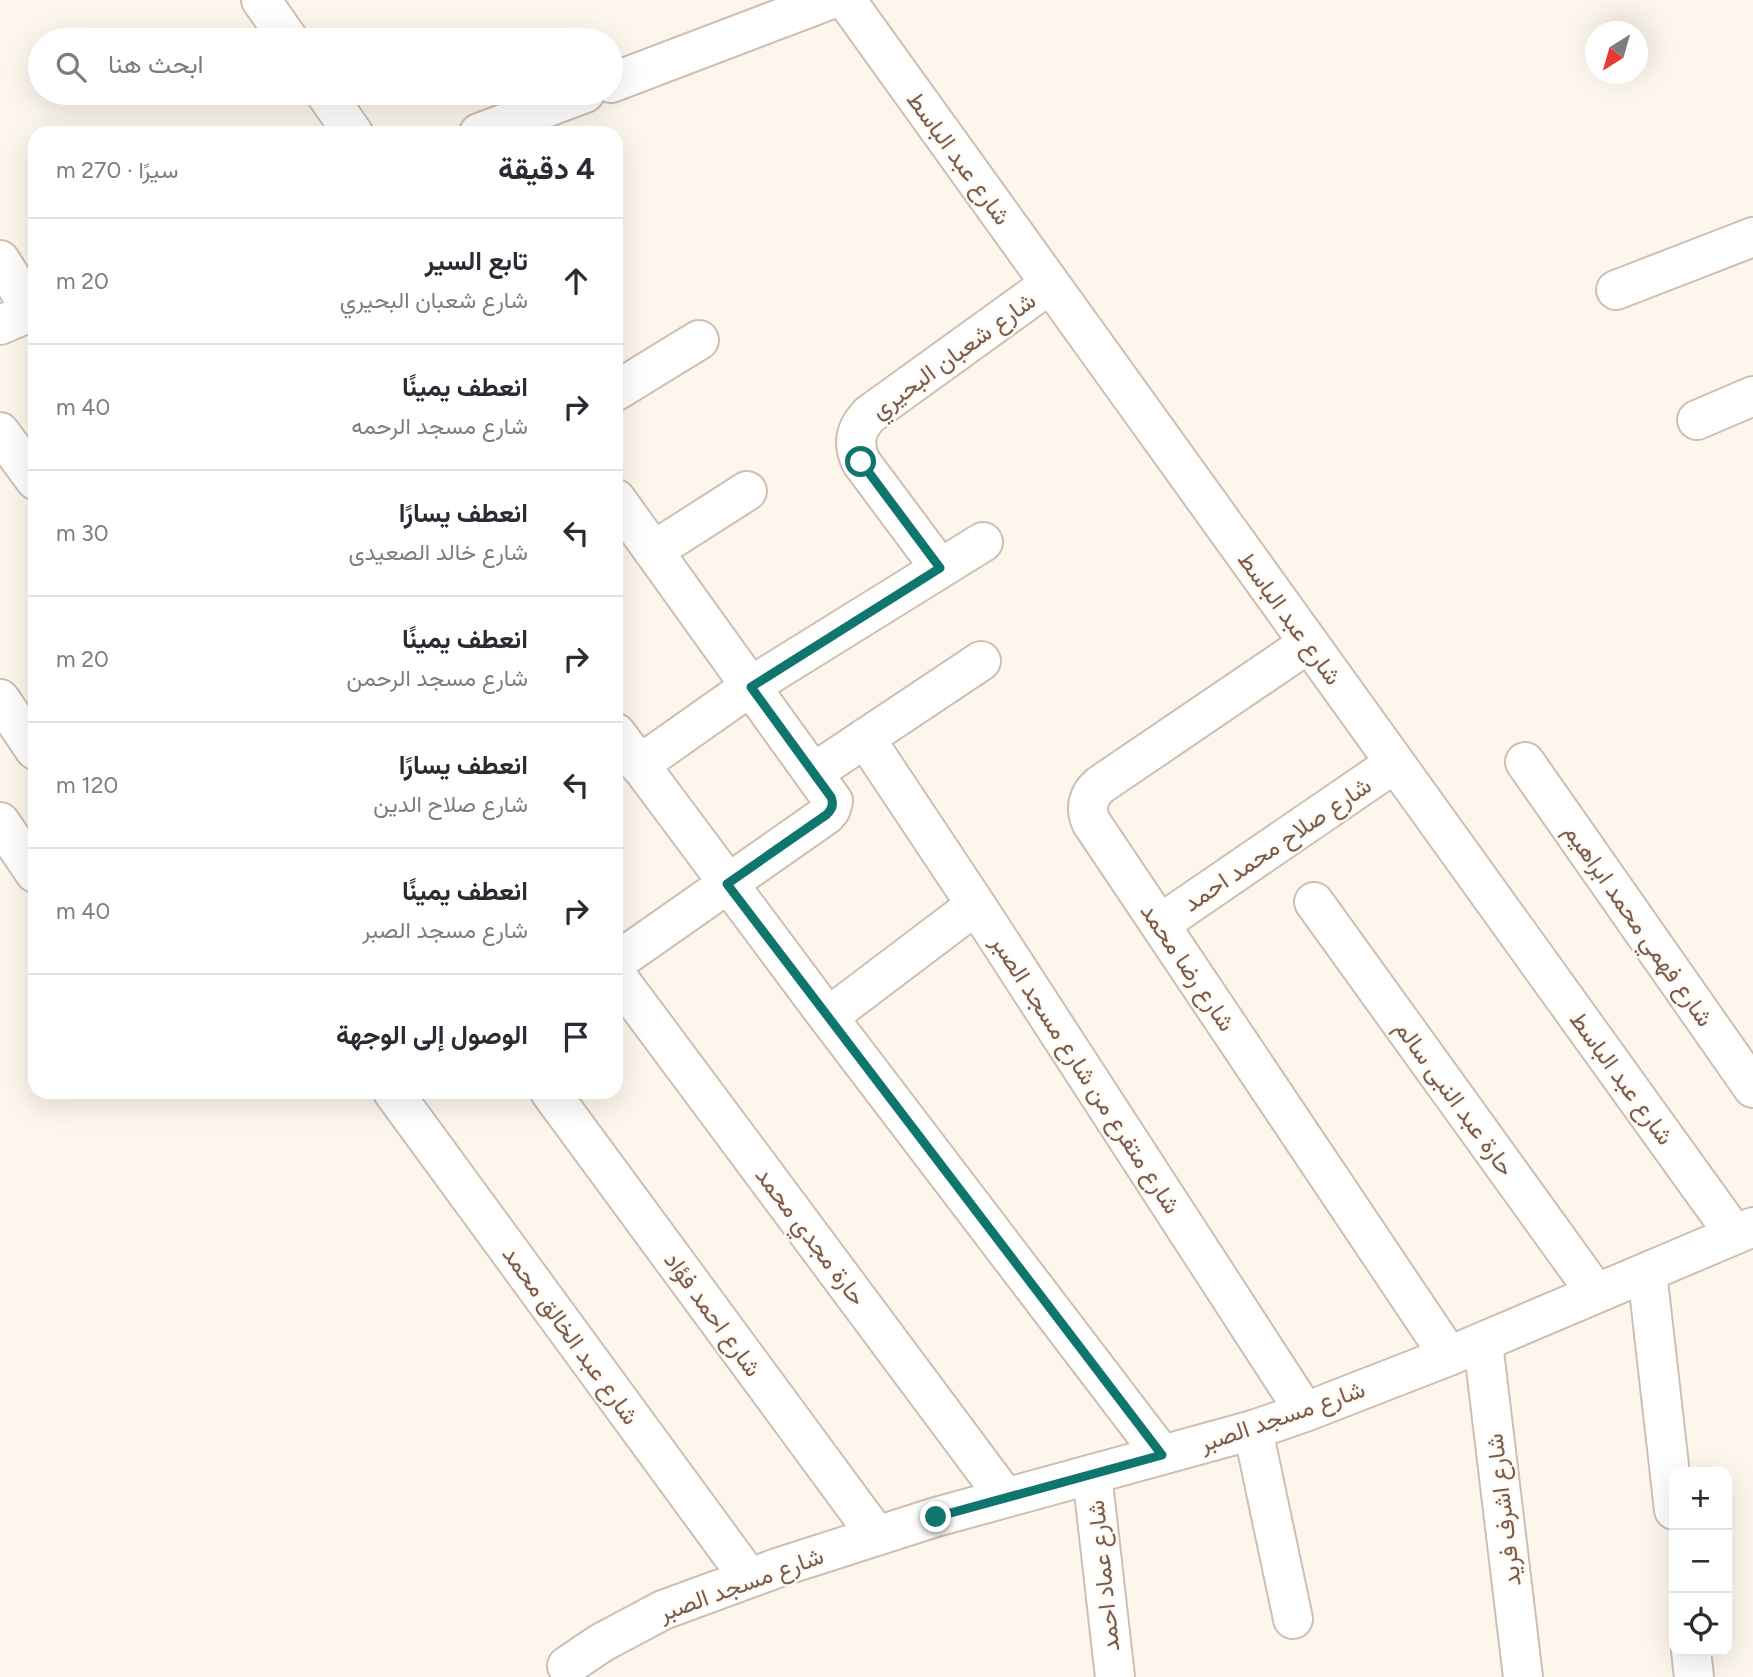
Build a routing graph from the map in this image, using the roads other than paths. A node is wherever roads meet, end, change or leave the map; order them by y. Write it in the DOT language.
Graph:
graph roads {
  1 [pos="261,0"];
  2 [pos="829,0"];
  3 [pos="846,0"];
  4 [pos="281,28"];
  5 [pos="623,78"];
  6 [pos="333,105"];
  7 [pos="553,105"];
  8 [pos="348,126"];
  9 [pos="498,126"];
  10 [pos="1753,237"];
  11 [pos="0,260"];
  12 [pos="1050,284"];
  13 [pos="1616,290"];
  14 [pos="22,315"];
  15 [pos="699,340"];
  16 [pos="623,387"];
  17 [pos="1753,396"];
  18 [pos="1697,420"];
  19 [pos="0,432"];
  20 [pos="28,470"];
  21 [pos="747,491"];
  22 [pos="623,509"];
  23 [pos="983,542"];
  24 [pos="653,551"];
  25 [pos="940,568"];
  26 [pos="1309,643"];
  27 [pos="981,661"];
  28 [pos="751,687"];
  29 [pos="0,699"];
  30 [pos="865,738"];
  31 [pos="28,740"];
  32 [pos="623,743"];
  33 [pos="1525,762"];
  34 [pos="1395,763"];
  35 [pos="639,765"];
  36 [pos="813,772"];
  37 [pos="0,822"];
  38 [pos="28,862"];
  39 [pos="727,884"];
  40 [pos="1314,902"];
  41 [pos="976,905"];
  42 [pos="1160,924"];
  43 [pos="623,957"];
  44 [pos="623,984"];
  45 [pos="828,1017"];
  46 [pos="1753,1088"];
  47 [pos="410,1099"];
  48 [pos="555,1099"];
  49 [pos="1744,1231"];
  50 [pos="1647,1272"];
  51 [pos="1596,1293"];
  52 [pos="1466,1349"];
  53 [pos="1305,1412"];
  54 [pos="1253,1430"];
  55 [pos="1162,1455"];
  56 [pos="1669,1467"];
  57 [pos="1092,1474"];
  58 [pos="1005,1497"];
  59 [pos="877,1536"];
  60 [pos="749,1578"];
  61 [pos="1293,1619"];
  62 [pos="1691,1656"];
  63 [pos="567,1666"];
  64 [pos="1115,1677"];
  65 [pos="1523,1677"];
  66 [pos="1694,1677"];
  1 -- 4 [label="street"];
  2 -- 5 [label="street"];
  3 -- 12 [label="street, شارع عبد الباسط"];
  6 -- 8 [label="street"];
  7 -- 9 [label="street"];
  10 -- 13 [label="street"];
  11 -- 14 [label="street"];
  12 -- 25 [label="street, شارع شعبان البحيري"];
  12 -- 26 [label="street, شارع عبد الباسط"];
  15 -- 16 [label="street"];
  17 -- 18 [label="street"];
  19 -- 20 [label="street"];
  21 -- 24 [label="street"];
  22 -- 24 [label="street"];
  23 -- 25 [label="street"];
  24 -- 28 [label="street"];
  25 -- 28 [label="street"];
  26 -- 34 [label="street, شارع عبد الباسط"];
  26 -- 42 [label="street, شارع رضا محمد"];
  27 -- 30 [label="street"];
  28 -- 35 [label="street"];
  28 -- 36 [label="street"];
  29 -- 31 [label="street"];
  30 -- 36 [label="street"];
  30 -- 41 [label="street, شارع متفرع من شارع مسجد الصبر"];
  32 -- 35 [label="street"];
  33 -- 46 [label="street, شارع فهمي محمد ابراهيم"];
  34 -- 42 [label="street, شارع صلاح محمد احمد"];
  34 -- 49 [label="street, شارع عبد الباسط"];
  35 -- 39 [label="street"];
  36 -- 39 [label="street"];
  37 -- 38 [label="street"];
  39 -- 43 [label="street"];
  39 -- 45 [label="street"];
  40 -- 51 [label="street, حارة عبد النبى سالم"];
  41 -- 45 [label="street"];
  41 -- 53 [label="street, شارع متفرع من شارع مسجد الصبر"];
  42 -- 52 [label="street, شارع رضا محمد"];
  44 -- 58 [label="street, حارة مجدي محمد"];
  45 -- 55 [label="street"];
  47 -- 60 [label="street, شارع عبد الخالق محمد"];
  48 -- 59 [label="street, شارع احمد فؤاد"];
  49 -- 50 [label="street, شارع مسجد الصبر"];
  50 -- 51 [label="street, شارع مسجد الصبر"];
  50 -- 56 [label="street"];
  51 -- 52 [label="street, شارع مسجد الصبر"];
  52 -- 53 [label="street, شارع مسجد الصبر"];
  52 -- 65 [label="street, شارع اشرف فريد"];
  53 -- 54 [label="street, شارع مسجد الصبر"];
  54 -- 55 [label="street, شارع مسجد الصبر"];
  54 -- 61 [label="street"];
  55 -- 57 [label="street, شارع مسجد الصبر"];
  57 -- 58 [label="street, شارع مسجد الصبر"];
  57 -- 64 [label="street, شارع عماد احمد"];
  58 -- 59 [label="street, شارع مسجد الصبر"];
  59 -- 60 [label="street, شارع مسجد الصبر"];
  60 -- 63 [label="street, شارع مسجد الصبر"];
  62 -- 66 [label="street"];
}
